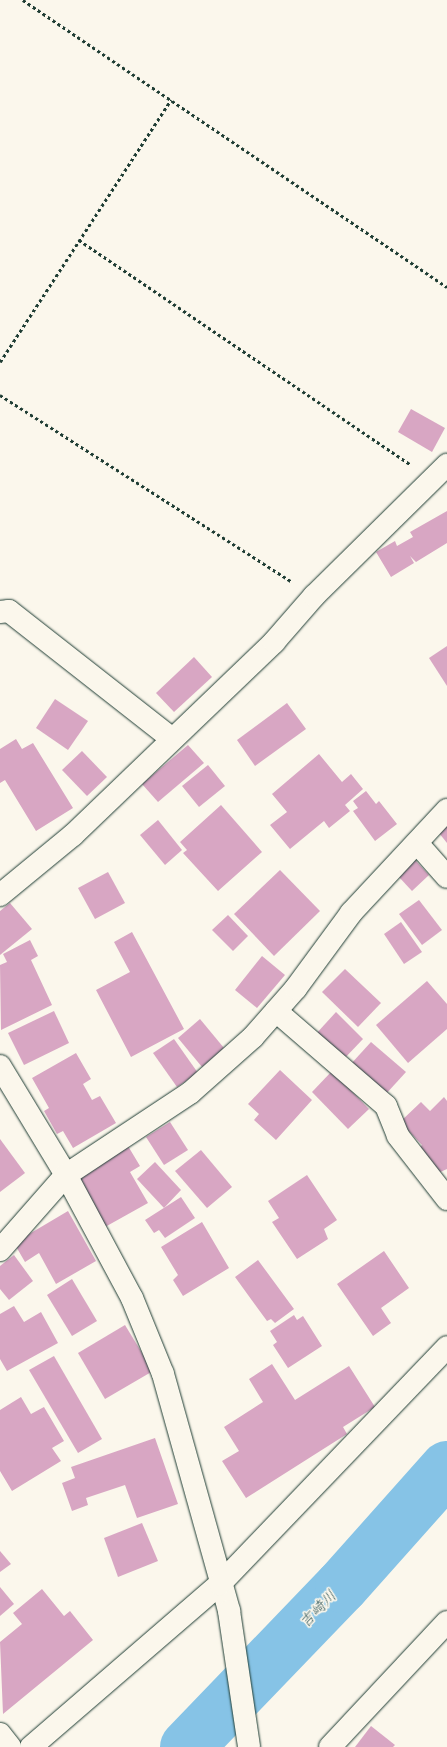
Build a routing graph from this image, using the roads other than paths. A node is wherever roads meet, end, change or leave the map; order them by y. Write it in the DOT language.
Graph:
graph roads {
  1 [pos="439,472"];
  2 [pos="0,612"];
  3 [pos="172,739"];
  4 [pos="447,810"];
  5 [pos="417,843"];
  6 [pos="447,877"];
  7 [pos="0,895"];
  8 [pos="276,1011"];
  9 [pos="0,1066"];
  10 [pos="66,1175"];
  11 [pos="447,1199"];
  12 [pos="0,1250"];
  13 [pos="447,1347"];
  14 [pos="220,1584"];
  15 [pos="447,1622"];
  16 [pos="0,1734"];
  17 [pos="10,1747"];
  18 [pos="30,1747"];
  19 [pos="248,1747"];
  20 [pos="330,1747"];
  1 -- 3 [label="street"];
  2 -- 3 [label="street"];
  3 -- 7 [label="street"];
  4 -- 5 [label="street"];
  5 -- 6 [label="street"];
  5 -- 8 [label="street"];
  8 -- 10 [label="street"];
  8 -- 11 [label="street"];
  9 -- 10 [label="street"];
  10 -- 12 [label="street"];
  10 -- 14 [label="street"];
  13 -- 14 [label="street"];
  14 -- 18 [label="street"];
  14 -- 19 [label="street"];
  15 -- 20 [label="street"];
  16 -- 17 [label="street"];
}
